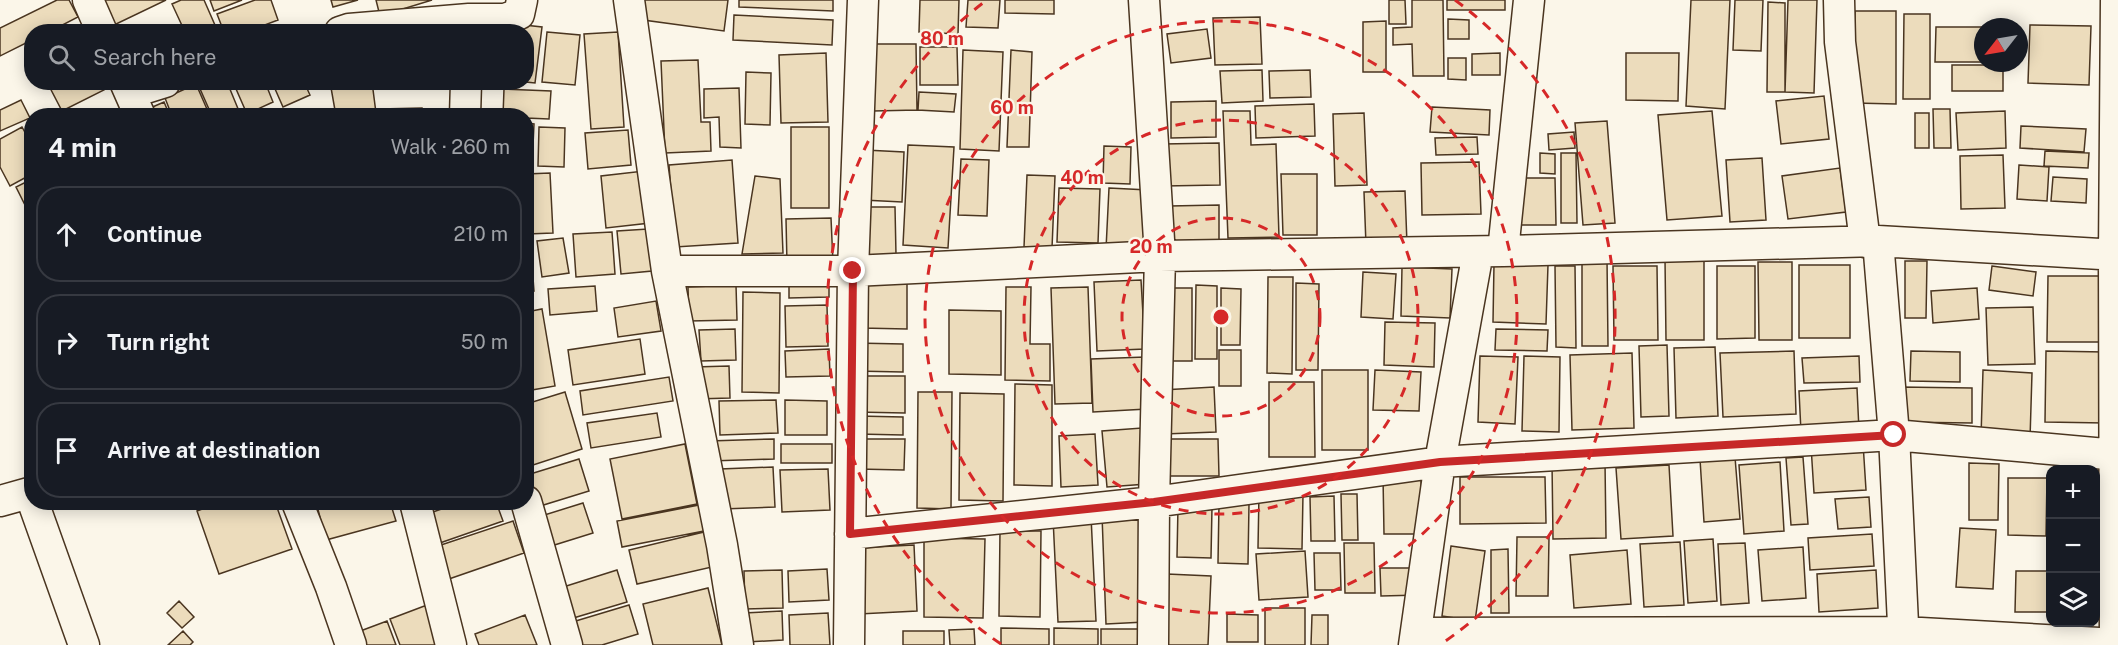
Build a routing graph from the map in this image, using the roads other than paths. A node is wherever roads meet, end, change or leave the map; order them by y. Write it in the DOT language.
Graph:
graph roads {
  1 [pos="88,0"];
  2 [pos="522,0"];
  3 [pos="630,0"];
  4 [pos="863,0"];
  5 [pos="1144,0"];
  6 [pos="1529,0"];
  7 [pos="1839,0"];
  8 [pos="2116,0"];
  9 [pos="467,17"];
  10 [pos="98,24"];
  11 [pos="398,24"];
  12 [pos="147,90"];
  13 [pos="466,90"];
  14 [pos="131,97"];
  15 [pos="465,108"];
  16 [pos="1871,242"];
  17 [pos="1490,252"];
  18 [pos="2116,255"];
  19 [pos="1160,256"];
  20 [pos="853,271"];
  21 [pos="667,272"];
  22 [pos="1894,435"];
  23 [pos="2116,455"];
  24 [pos="1440,462"];
  25 [pos="24,495"];
  26 [pos="0,501"];
  27 [pos="1154,502"];
  28 [pos="35,510"];
  29 [pos="300,510"];
  30 [pos="417,510"];
  31 [pos="529,510"];
  32 [pos="850,534"];
  33 [pos="1415,639"];
  34 [pos="1904,639"];
  35 [pos="2116,644"];
  36 [pos="84,645"];
  37 [pos="351,645"];
  38 [pos="451,645"];
  39 [pos="567,645"];
  40 [pos="738,645"];
  41 [pos="849,645"];
  42 [pos="1153,645"];
  1 -- 10 [label="street"];
  2 -- 9 [label="street"];
  3 -- 21 [label="street"];
  4 -- 20 [label="street"];
  5 -- 19 [label="street"];
  6 -- 17 [label="street"];
  7 -- 16 [label="street"];
  8 -- 18 [label="street"];
  9 -- 11 [label="street"];
  12 -- 14 [label="street"];
  13 -- 15 [label="street"];
  16 -- 17 [label="street"];
  16 -- 18 [label="street"];
  16 -- 22 [label="street"];
  17 -- 19 [label="street"];
  17 -- 24 [label="street"];
  18 -- 23 [label="street"];
  19 -- 20 [label="street"];
  19 -- 27 [label="street"];
  20 -- 21 [label="street"];
  20 -- 32 [label="street"];
  21 -- 40 [label="street"];
  22 -- 23 [label="street"];
  22 -- 24 [label="street"];
  22 -- 34 [label="street"];
  23 -- 35 [label="street"];
  24 -- 27 [label="street"];
  24 -- 33 [label="street"];
  25 -- 26 [label="street"];
  27 -- 32 [label="street"];
  27 -- 42 [label="street"];
  28 -- 36 [label="street"];
  29 -- 37 [label="street"];
  30 -- 38 [label="street"];
  31 -- 39 [label="street"];
  32 -- 41 [label="street"];
  33 -- 34 [label="street"];
  34 -- 35 [label="street"];
}
